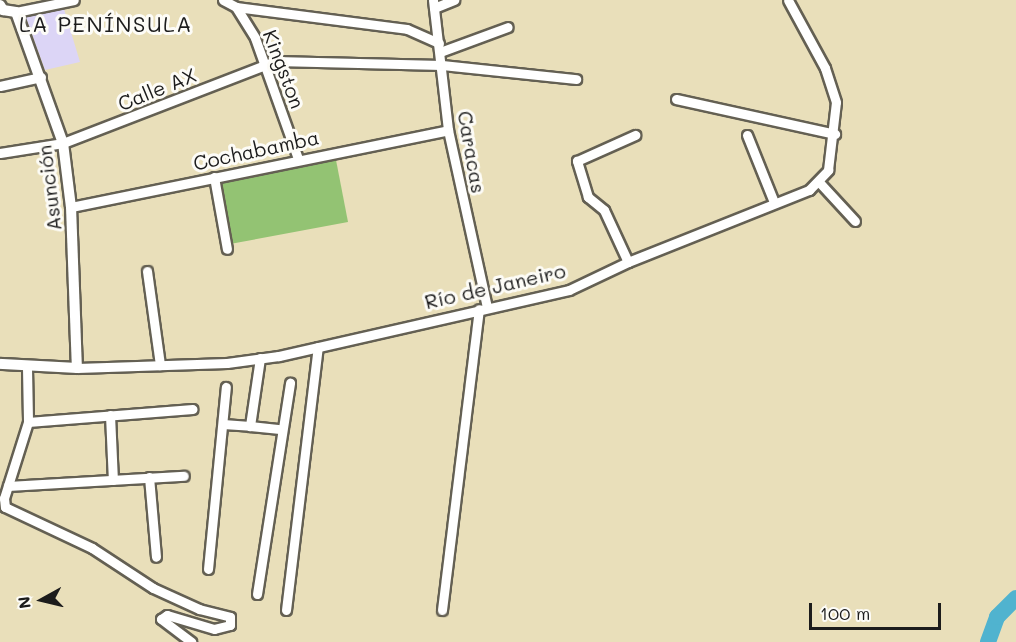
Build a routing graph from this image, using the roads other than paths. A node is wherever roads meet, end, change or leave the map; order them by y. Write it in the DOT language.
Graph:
graph roads {
  1 [pos="74,0"];
  2 [pos="223,0"];
  3 [pos="454,0"];
  4 [pos="788,0"];
  5 [pos="56,1"];
  6 [pos="434,4"];
  7 [pos="236,7"];
  8 [pos="1,9"];
  9 [pos="16,12"];
  10 [pos="508,27"];
  11 [pos="439,48"];
  12 [pos="264,63"];
  13 [pos="442,65"];
  14 [pos="41,77"];
  15 [pos="576,79"];
  16 [pos="0,86"];
  17 [pos="676,99"];
  18 [pos="448,130"];
  19 [pos="835,134"];
  20 [pos="635,135"];
  21 [pos="747,135"];
  22 [pos="63,143"];
  23 [pos="0,153"];
  24 [pos="298,159"];
  25 [pos="214,177"];
  26 [pos="819,182"];
  27 [pos="774,202"];
  28 [pos="71,207"];
  29 [pos="855,221"];
  30 [pos="227,249"];
  31 [pos="628,262"];
  32 [pos="147,271"];
  33 [pos="483,308"];
  34 [pos="318,347"];
  35 [pos="260,358"];
  36 [pos="0,364"];
  37 [pos="160,365"];
  38 [pos="27,368"];
  39 [pos="77,368"];
  40 [pos="290,383"];
  41 [pos="226,387"];
  42 [pos="192,409"];
  43 [pos="110,415"];
  44 [pos="28,423"];
  45 [pos="223,424"];
  46 [pos="250,426"];
  47 [pos="280,429"];
  48 [pos="184,476"];
  49 [pos="149,477"];
  50 [pos="113,480"];
  51 [pos="8,486"];
  52 [pos="156,557"];
  53 [pos="208,569"];
  54 [pos="257,594"];
  55 [pos="286,610"];
  56 [pos="442,610"];
  57 [pos="191,642"];
  1 -- 5 [label="street"];
  2 -- 7 [label="street"];
  3 -- 6 [label="street"];
  4 -- 19 [label="street"];
  5 -- 9 [label="street"];
  6 -- 11 [label="street, Caracas"];
  7 -- 11 [label="street"];
  7 -- 12 [label="street, Kingston"];
  8 -- 9 [label="street"];
  9 -- 14 [label="street, Asunción"];
  10 -- 11 [label="street"];
  11 -- 13 [label="street, Caracas"];
  12 -- 13 [label="street, Calle AX"];
  12 -- 22 [label="street, Calle AX"];
  12 -- 24 [label="street, Kingston"];
  13 -- 15 [label="street, Calle AX"];
  13 -- 18 [label="street, Caracas"];
  14 -- 16 [label="street"];
  14 -- 22 [label="street, Asunción"];
  17 -- 19 [label="street"];
  18 -- 24 [label="street, Cochabamba"];
  18 -- 33 [label="street, Caracas"];
  19 -- 26 [label="street"];
  20 -- 31 [label="street"];
  21 -- 27 [label="street"];
  22 -- 23 [label="street, Calle AX"];
  22 -- 28 [label="street, Asunción"];
  24 -- 25 [label="street, Cochabamba"];
  25 -- 28 [label="street, Cochabamba"];
  25 -- 30 [label="street"];
  26 -- 27 [label="street, Río de Janeiro"];
  26 -- 29 [label="street"];
  27 -- 31 [label="street, Río de Janeiro"];
  28 -- 39 [label="street, Asunción"];
  31 -- 33 [label="street, Río de Janeiro"];
  32 -- 37 [label="street"];
  33 -- 34 [label="street, Río de Janeiro"];
  33 -- 56 [label="street, Caracas"];
  34 -- 35 [label="street, Río de Janeiro"];
  34 -- 55 [label="street"];
  35 -- 37 [label="street, Río de Janeiro"];
  35 -- 46 [label="street"];
  36 -- 38 [label="street, Río de Janeiro"];
  37 -- 39 [label="street, Río de Janeiro"];
  38 -- 39 [label="street, Río de Janeiro"];
  38 -- 44 [label="street"];
  40 -- 47 [label="street"];
  41 -- 45 [label="street"];
  42 -- 43 [label="street"];
  43 -- 44 [label="street"];
  43 -- 50 [label="street"];
  44 -- 51 [label="street"];
  45 -- 46 [label="street"];
  45 -- 53 [label="street"];
  46 -- 47 [label="street"];
  47 -- 54 [label="street"];
  48 -- 49 [label="street"];
  49 -- 50 [label="street"];
  49 -- 52 [label="street"];
  50 -- 51 [label="street"];
  51 -- 57 [label="street"];
}
